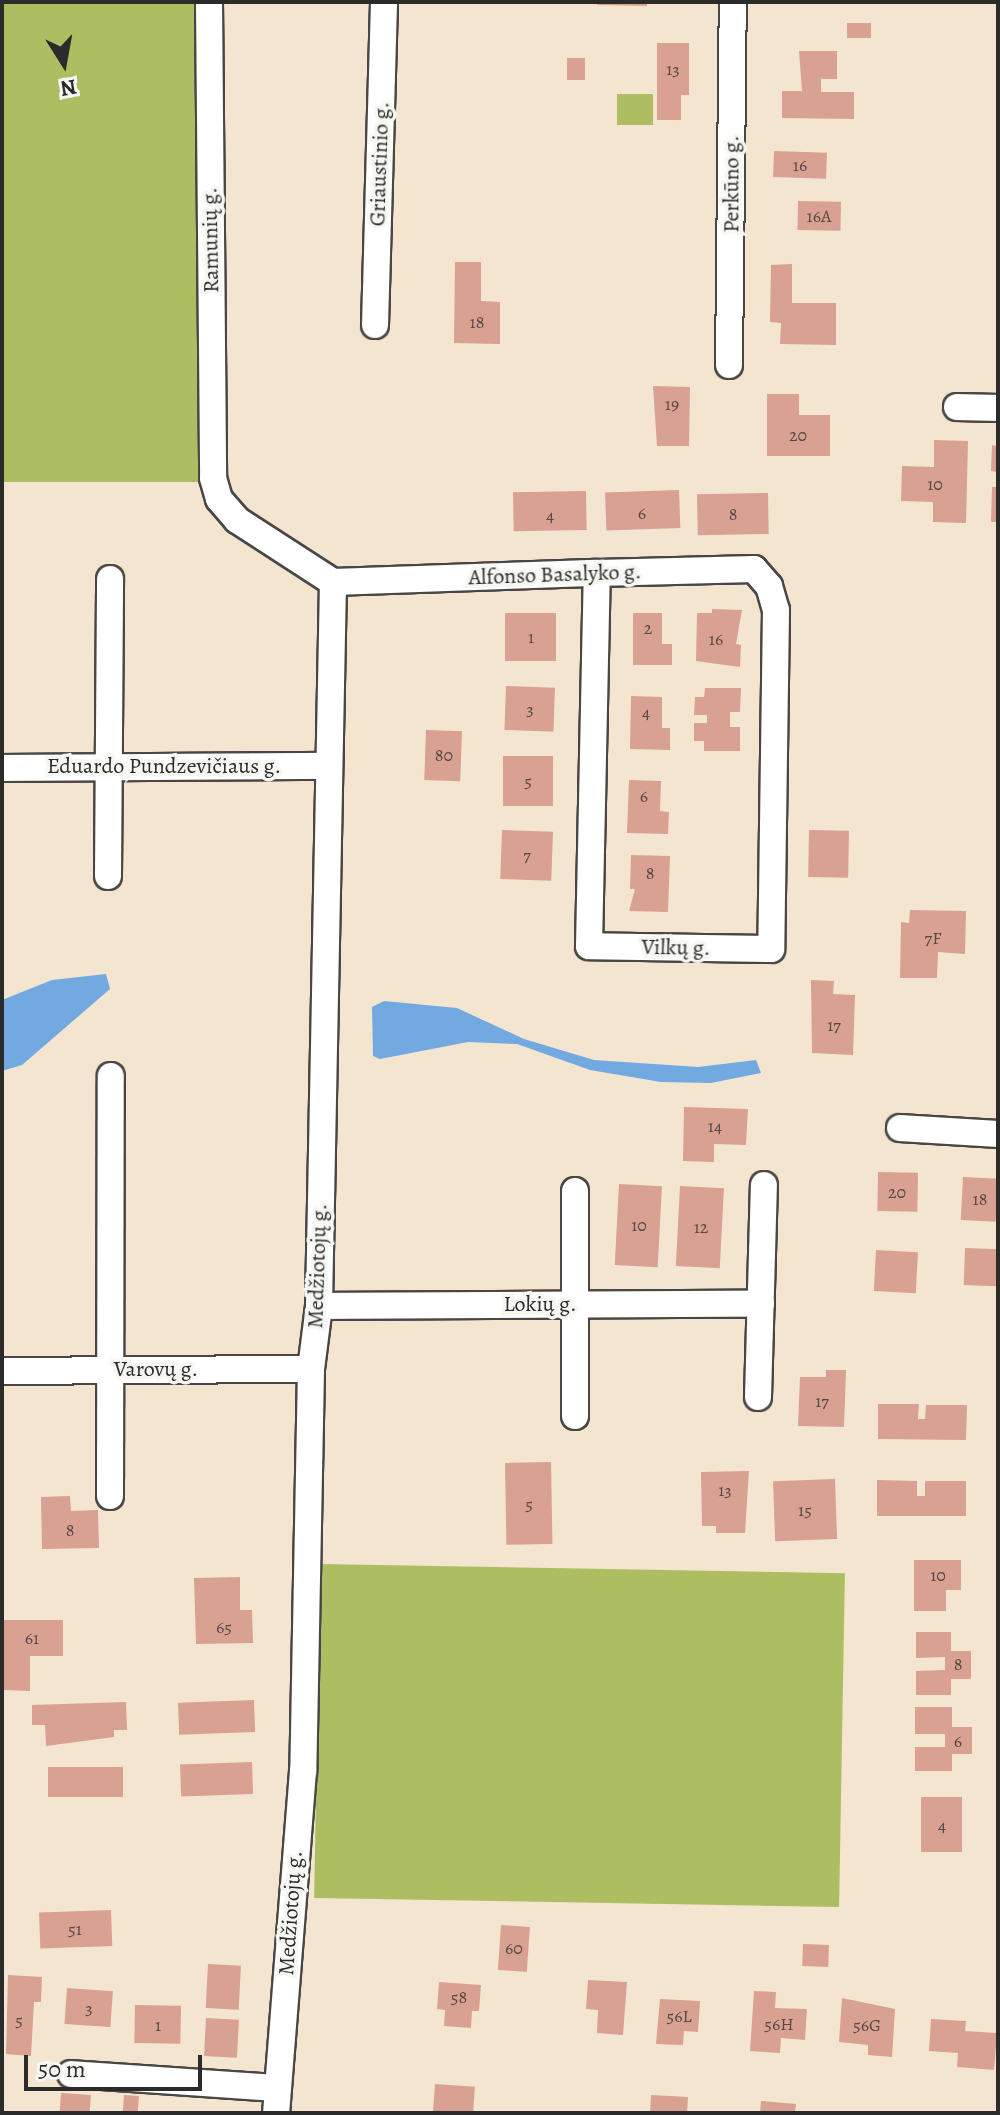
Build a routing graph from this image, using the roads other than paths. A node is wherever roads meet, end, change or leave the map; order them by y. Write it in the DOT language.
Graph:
graph roads {
  1 [pos="209,2"];
  2 [pos="384,2"];
  3 [pos="733,2"];
  4 [pos="375,325"];
  5 [pos="729,365"];
  6 [pos="957,407"];
  7 [pos="998,408"];
  8 [pos="597,573"];
  9 [pos="110,579"];
  10 [pos="333,582"];
  11 [pos="769,586"];
  12 [pos="327,766"];
  13 [pos="109,767"];
  14 [pos="2,768"];
  15 [pos="108,876"];
  16 [pos="111,1076"];
  17 [pos="900,1128"];
  18 [pos="998,1134"];
  19 [pos="764,1185"];
  20 [pos="575,1191"];
  21 [pos="761,1304"];
  22 [pos="575,1305"];
  23 [pos="319,1306"];
  24 [pos="311,1369"];
  25 [pos="110,1370"];
  26 [pos="2,1371"];
  27 [pos="758,1397"];
  28 [pos="575,1416"];
  29 [pos="110,1496"];
  30 [pos="71,2074"];
  31 [pos="277,2100"];
  1 -- 10 [label="street, Ramunių g."];
  2 -- 4 [label="street, Griaustinio g."];
  3 -- 5 [label="street, Perkūno g."];
  6 -- 7 [label="street"];
  8 -- 10 [label="street, Alfonso Basalyko g."];
  8 -- 11 [label="street, Alfonso Basalyko g."];
  8 -- 11 [label="street, Vilkų g."];
  9 -- 13 [label="street"];
  10 -- 12 [label="street, Medžiotojų g."];
  12 -- 13 [label="street, Eduardo Pundzevičiaus g."];
  12 -- 23 [label="street, Medžiotojų g."];
  13 -- 14 [label="street, Eduardo Pundzevičiaus g."];
  13 -- 15 [label="street"];
  16 -- 25 [label="street"];
  17 -- 18 [label="street"];
  19 -- 21 [label="street"];
  20 -- 22 [label="street"];
  21 -- 22 [label="street, Lokių g."];
  21 -- 27 [label="street"];
  22 -- 23 [label="street, Lokių g."];
  22 -- 28 [label="street"];
  23 -- 24 [label="street, Medžiotojų g."];
  24 -- 25 [label="street, Varovų g."];
  24 -- 31 [label="street, Medžiotojų g."];
  25 -- 26 [label="street, Varovų g."];
  25 -- 29 [label="street"];
  30 -- 31 [label="street"];
}
